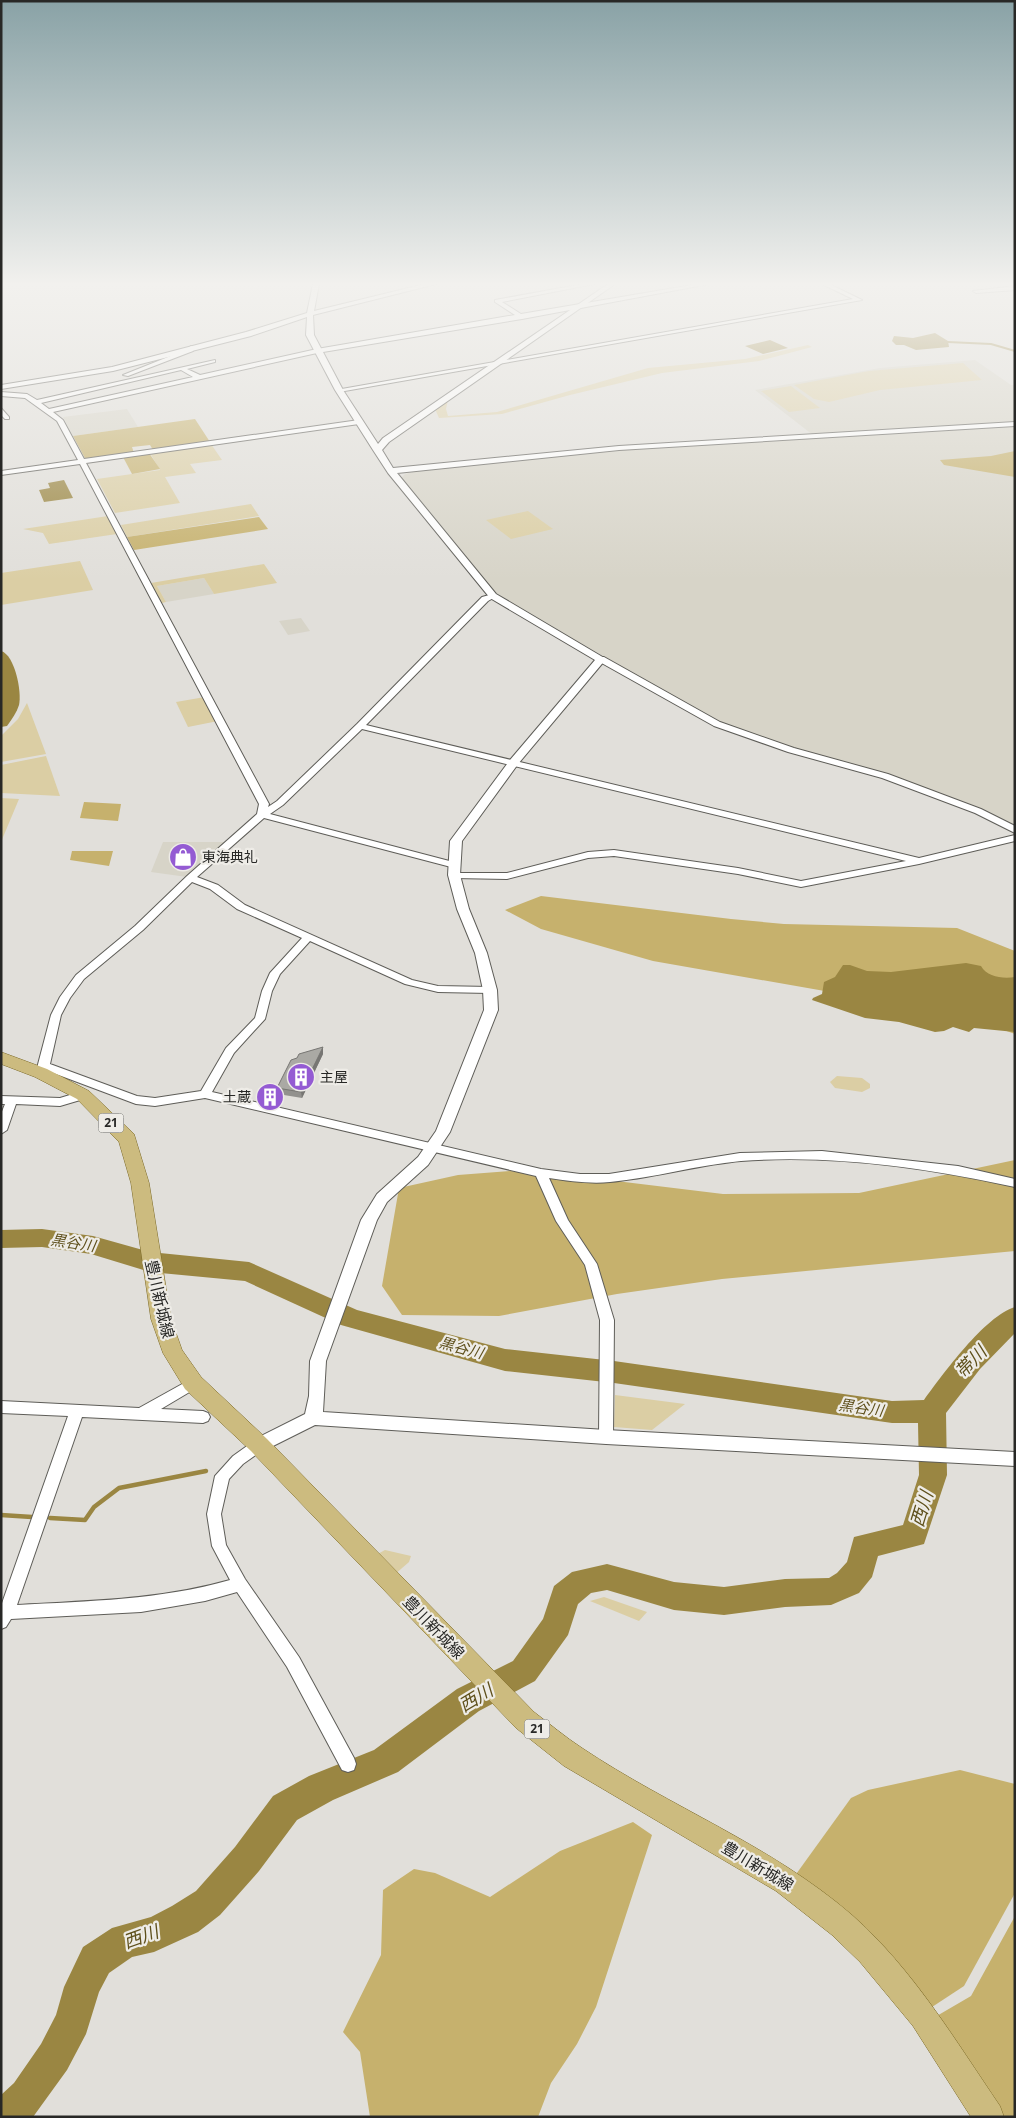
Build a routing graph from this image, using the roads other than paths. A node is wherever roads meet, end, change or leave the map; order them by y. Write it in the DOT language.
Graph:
graph roads {
  1 [pos="27,383"];
  2 [pos="119,383"];
  3 [pos="130,383"];
  4 [pos="173,383"];
  5 [pos="335,383"];
  6 [pos="382,383"];
  7 [pos="467,383"];
  8 [pos="1,387"];
  9 [pos="142,390"];
  10 [pos="339,390"];
  11 [pos="1,394"];
  12 [pos="38,402"];
  13 [pos="1,410"];
  14 [pos="50,411"];
  15 [pos="7,418"];
  16 [pos="359,422"];
  17 [pos="1015,424"];
  18 [pos="376,450"];
  19 [pos="83,461"];
  20 [pos="391,472"];
  21 [pos="1,473"];
  22 [pos="493,596"];
  23 [pos="601,659"];
  24 [pos="360,726"];
  25 [pos="514,762"];
  26 [pos="262,815"];
  27 [pos="1015,830"];
  28 [pos="1015,838"];
  29 [pos="919,861"];
  30 [pos="454,870"];
  31 [pos="190,878"];
  32 [pos="308,937"];
  33 [pos="490,990"];
  34 [pos="1,1058"];
  35 [pos="43,1070"];
  36 [pos="205,1094"];
  37 [pos="83,1095"];
  38 [pos="7,1101"];
  39 [pos="1,1130"];
  40 [pos="433,1148"];
  41 [pos="541,1173"];
  42 [pos="1015,1183"];
  43 [pos="194,1383"];
  44 [pos="1,1407"];
  45 [pos="77,1411"];
  46 [pos="141,1414"];
  47 [pos="203,1417"];
  48 [pos="314,1418"];
  49 [pos="606,1437"];
  50 [pos="259,1445"];
  51 [pos="1015,1459"];
  52 [pos="240,1584"];
  53 [pos="4,1617"];
  54 [pos="348,1764"];
  55 [pos="989,2117"];
  1 -- 8 [label="street"];
  2 -- 12 [label="street"];
  3 -- 9 [label="street"];
  4 -- 9 [label="street"];
  5 -- 10 [label="street"];
  6 -- 10 [label="street"];
  7 -- 18 [label="street"];
  9 -- 14 [label="street"];
  10 -- 16 [label="street"];
  11 -- 12 [label="street"];
  12 -- 14 [label="street"];
  13 -- 15 [label="street"];
  14 -- 19 [label="street"];
  16 -- 18 [label="street"];
  16 -- 19 [label="street"];
  17 -- 20 [label="street"];
  18 -- 20 [label="street"];
  19 -- 21 [label="street"];
  19 -- 26 [label="street"];
  20 -- 22 [label="street"];
  22 -- 23 [label="street"];
  22 -- 24 [label="street"];
  23 -- 25 [label="street"];
  23 -- 27 [label="street"];
  24 -- 25 [label="street"];
  24 -- 26 [label="street"];
  25 -- 29 [label="street"];
  25 -- 30 [label="street"];
  26 -- 30 [label="street"];
  26 -- 31 [label="street"];
  28 -- 29 [label="street"];
  29 -- 30 [label="street"];
  30 -- 33 [label="street"];
  31 -- 32 [label="street"];
  31 -- 35 [label="street"];
  32 -- 33 [label="street"];
  32 -- 36 [label="street"];
  33 -- 40 [label="street"];
  34 -- 35 [label="main road, 豊川新城線 / 21"];
  35 -- 36 [label="street"];
  35 -- 37 [label="main road, 豊川新城線 / 21"];
  36 -- 40 [label="street"];
  37 -- 38 [label="street"];
  37 -- 43 [label="main road, 豊川新城線 / 21"];
  38 -- 39 [label="street"];
  40 -- 41 [label="street"];
  40 -- 48 [label="street"];
  41 -- 42 [label="street"];
  41 -- 49 [label="street"];
  43 -- 46 [label="street"];
  43 -- 50 [label="main road, 豊川新城線 / 21"];
  44 -- 45 [label="street"];
  45 -- 46 [label="street"];
  45 -- 53 [label="street"];
  46 -- 47 [label="street"];
  48 -- 49 [label="street"];
  48 -- 50 [label="street"];
  49 -- 51 [label="street"];
  50 -- 52 [label="street"];
  50 -- 55 [label="main road, 豊川新城線 / 21"];
  52 -- 53 [label="street"];
  52 -- 54 [label="street"];
}
